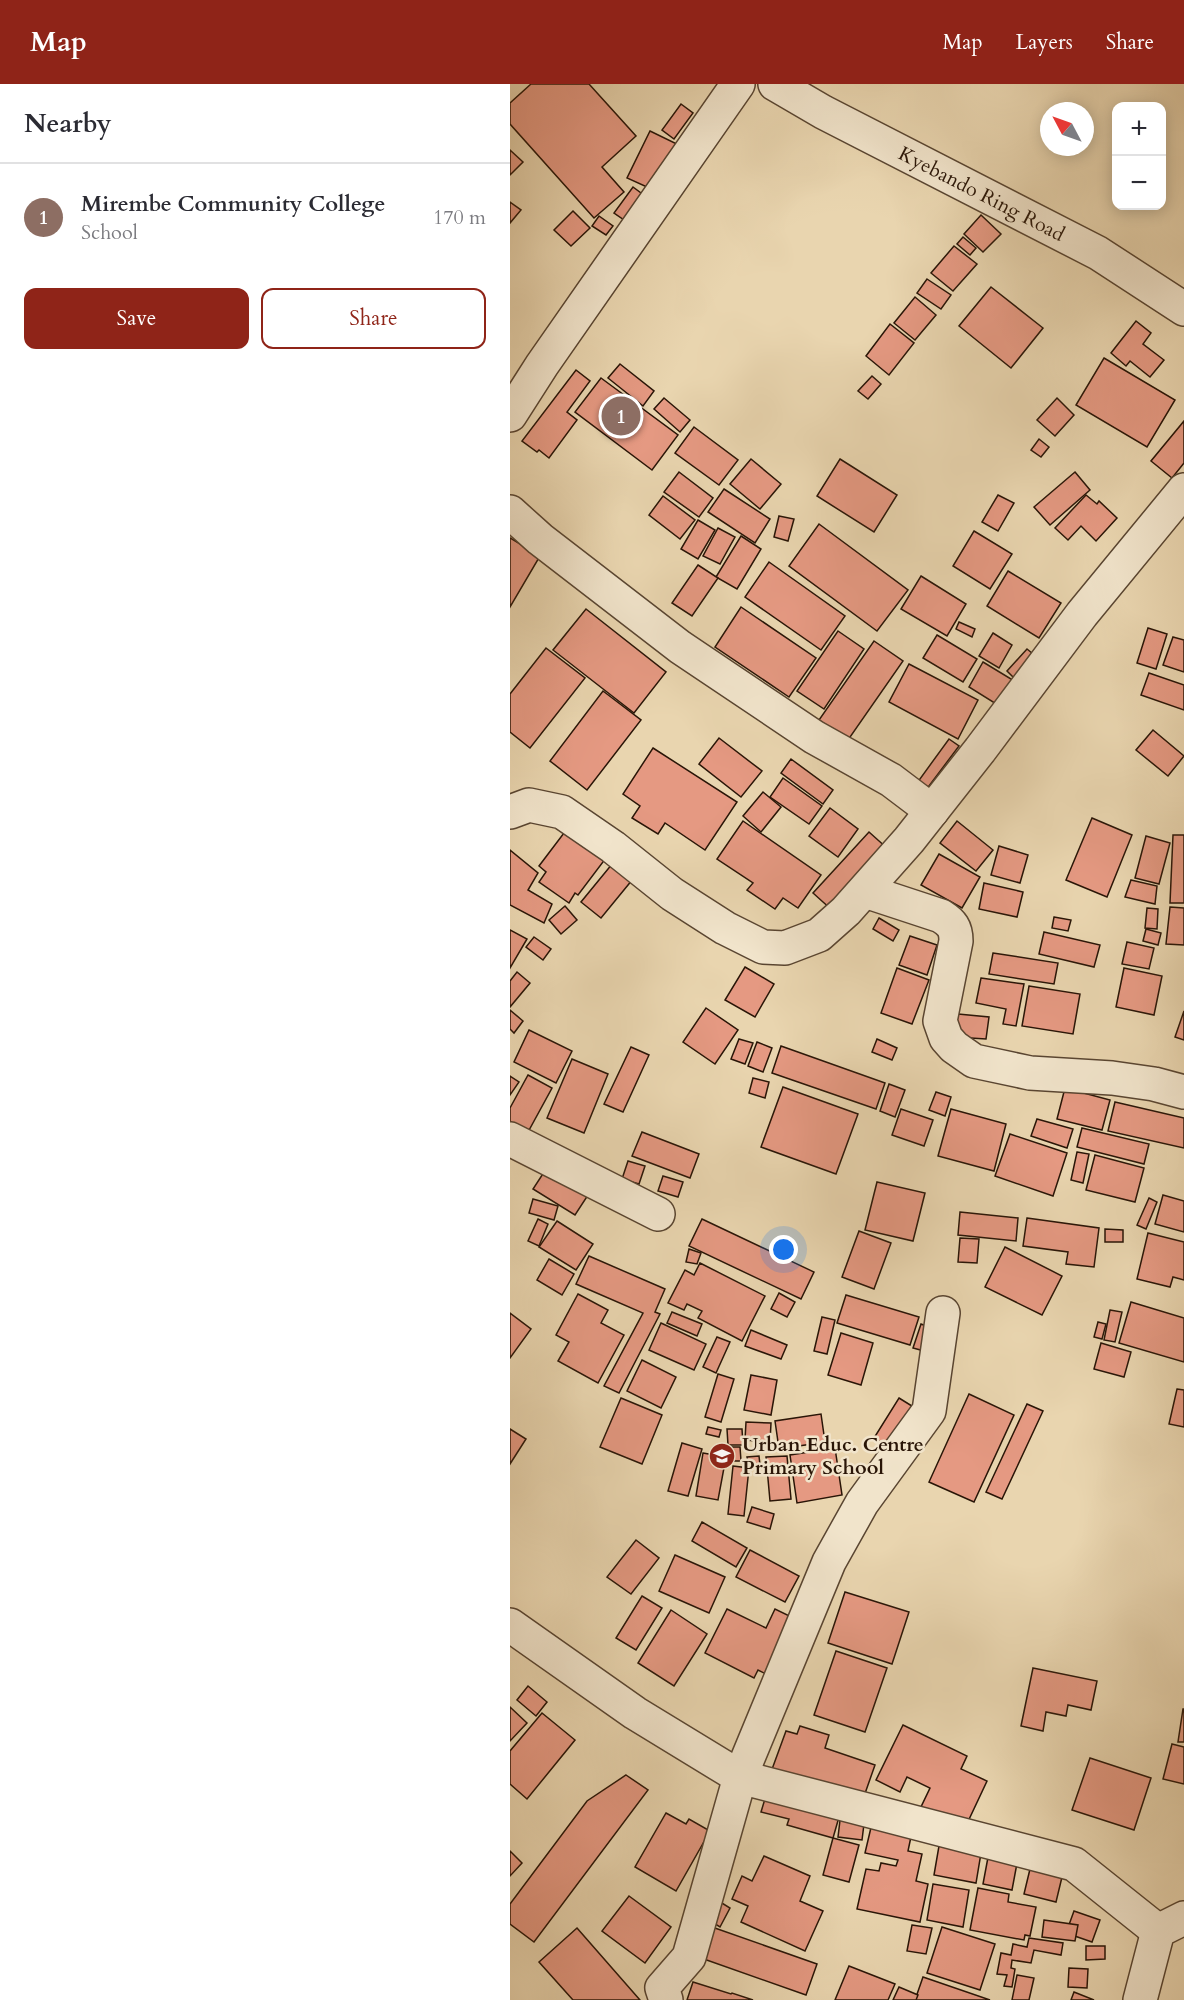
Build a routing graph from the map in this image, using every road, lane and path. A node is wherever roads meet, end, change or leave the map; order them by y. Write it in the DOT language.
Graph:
graph roads {
  1 [pos="738,84"];
  2 [pos="776,84"];
  3 [pos="1184,309"];
  4 [pos="510,415"];
  5 [pos="1184,490"];
  6 [pos="510,512"];
  7 [pos="932,811"];
  8 [pos="510,812"];
  9 [pos="865,891"];
  10 [pos="1184,1092"];
  11 [pos="510,1138"];
  12 [pos="658,1214"];
  13 [pos="943,1313"];
  14 [pos="510,1624"];
  15 [pos="740,1777"];
  16 [pos="1171,1925"];
  17 [pos="666,2000"];
  18 [pos="1140,2000"];
  1 -- 4 [label="street"];
  2 -- 3 [label="street, Kyebando Ring Road"];
  5 -- 7 [label="street"];
  6 -- 7 [label="street"];
  7 -- 9 [label="street"];
  8 -- 9 [label="street"];
  9 -- 10 [label="street"];
  11 -- 12 [label="street"];
  13 -- 15 [label="street"];
  14 -- 15 [label="street"];
  15 -- 16 [label="street"];
  15 -- 17 [label="street"];
  16 -- 18 [label="street"];
}
